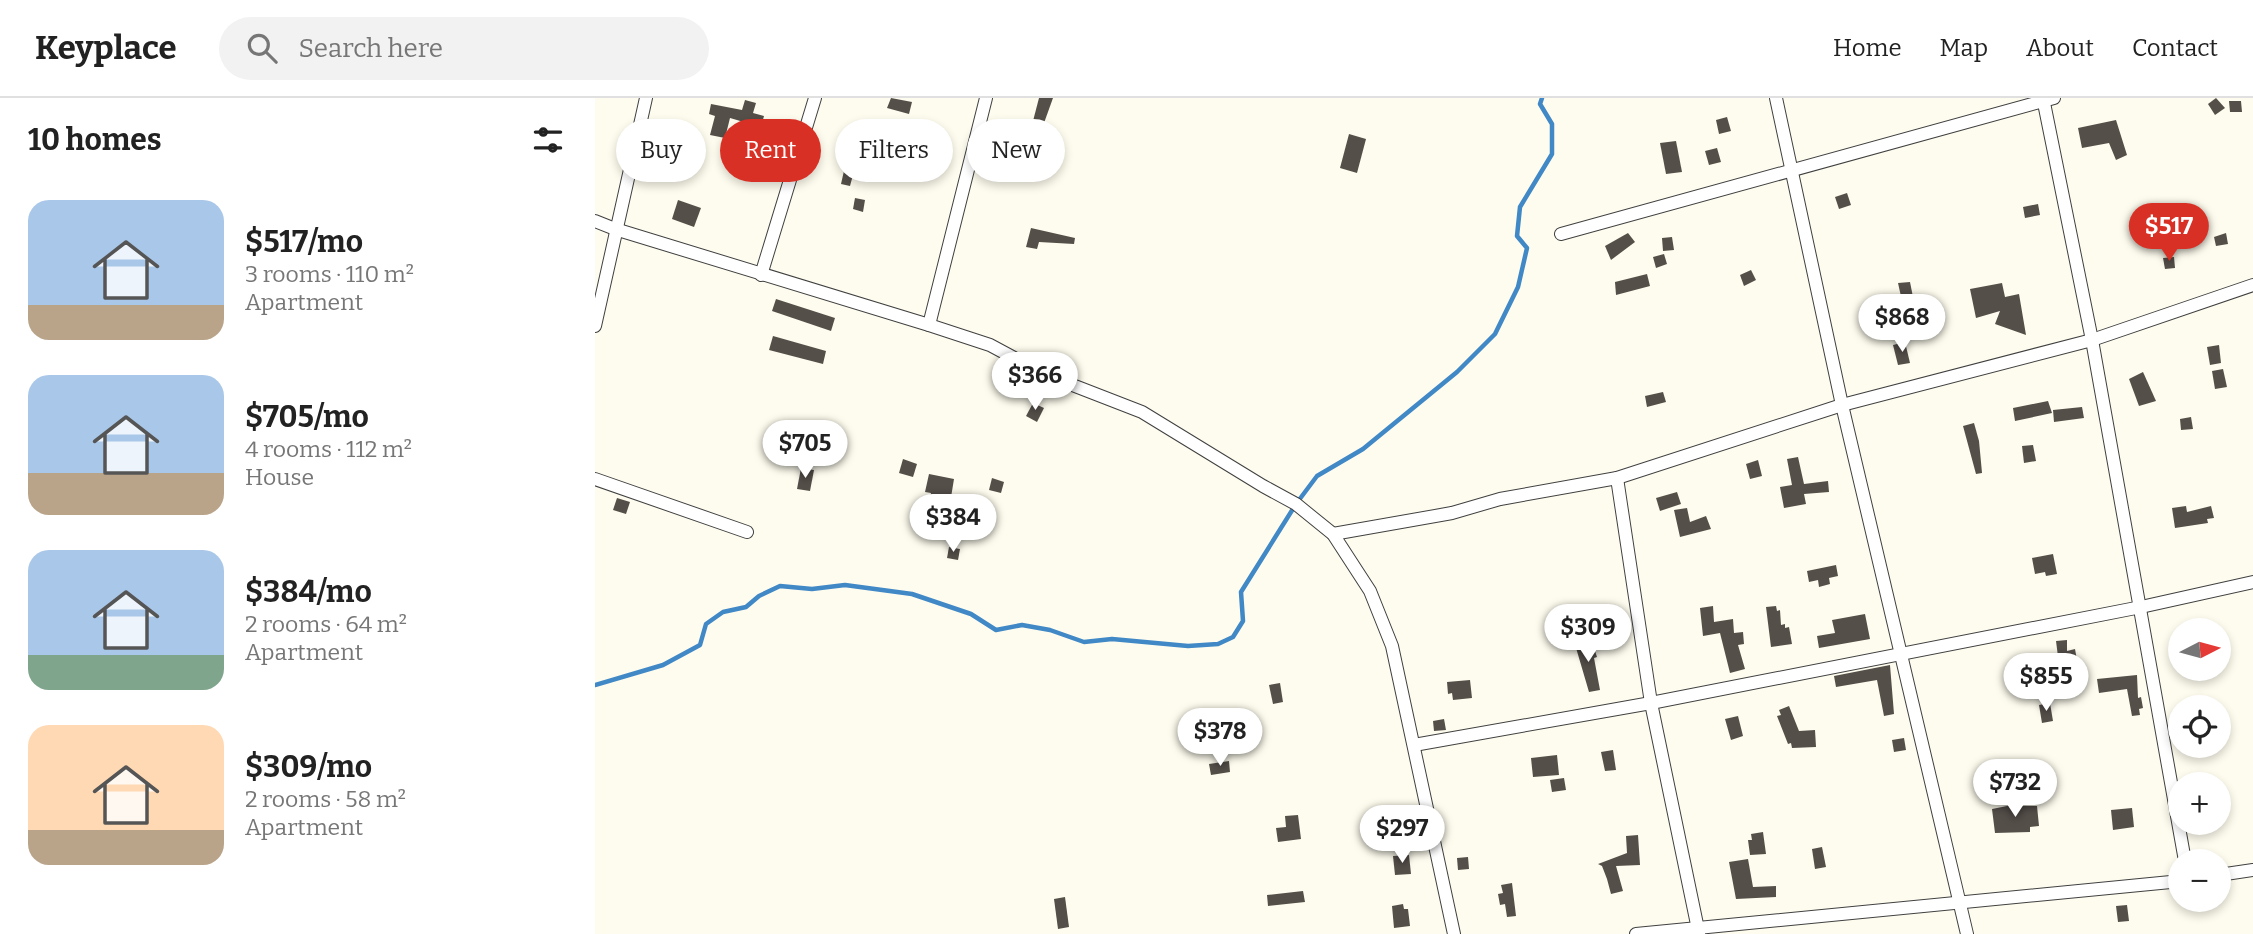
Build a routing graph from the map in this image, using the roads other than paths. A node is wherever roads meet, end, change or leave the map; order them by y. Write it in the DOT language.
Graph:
graph roads {
  1 [pos="646,98"];
  2 [pos="815,98"];
  3 [pos="986,98"];
  4 [pos="1776,98"];
  5 [pos="2047,99"];
  6 [pos="1790,171"];
  7 [pos="595,221"];
  8 [pos="615,229"];
  9 [pos="1561,234"];
  10 [pos="761,275"];
  11 [pos="2253,285"];
  12 [pos="929,325"];
  13 [pos="595,326"];
  14 [pos="2092,340"];
  15 [pos="1842,405"];
  16 [pos="1617,478"];
  17 [pos="595,479"];
  18 [pos="747,532"];
  19 [pos="1333,534"];
  20 [pos="2253,582"];
  21 [pos="2141,607"];
  22 [pos="1901,653"];
  23 [pos="1651,703"];
  24 [pos="1414,745"];
  25 [pos="2183,849"];
  26 [pos="2253,870"];
  27 [pos="2231,874"];
  28 [pos="2168,882"];
  29 [pos="1961,902"];
  30 [pos="1699,931"];
  31 [pos="1454,934"];
  32 [pos="1636,934"];
  33 [pos="1967,934"];
  1 -- 8 [label="street"];
  2 -- 10 [label="street"];
  3 -- 12 [label="street"];
  4 -- 6 [label="street"];
  5 -- 6 [label="street"];
  5 -- 14 [label="street"];
  6 -- 9 [label="street"];
  6 -- 15 [label="street"];
  7 -- 8 [label="street"];
  8 -- 10 [label="street"];
  8 -- 13 [label="street"];
  10 -- 12 [label="street"];
  11 -- 14 [label="street"];
  12 -- 19 [label="street"];
  14 -- 15 [label="street"];
  14 -- 21 [label="street"];
  15 -- 16 [label="street"];
  15 -- 22 [label="street"];
  16 -- 19 [label="street"];
  16 -- 23 [label="street"];
  17 -- 18 [label="street"];
  19 -- 24 [label="street"];
  20 -- 21 [label="street"];
  21 -- 22 [label="street"];
  21 -- 25 [label="street"];
  22 -- 23 [label="street"];
  22 -- 29 [label="street"];
  23 -- 24 [label="street"];
  23 -- 30 [label="street"];
  24 -- 31 [label="street"];
  26 -- 27 [label="street"];
  28 -- 29 [label="street"];
  29 -- 30 [label="street"];
  29 -- 33 [label="street"];
  30 -- 32 [label="street"];
}
